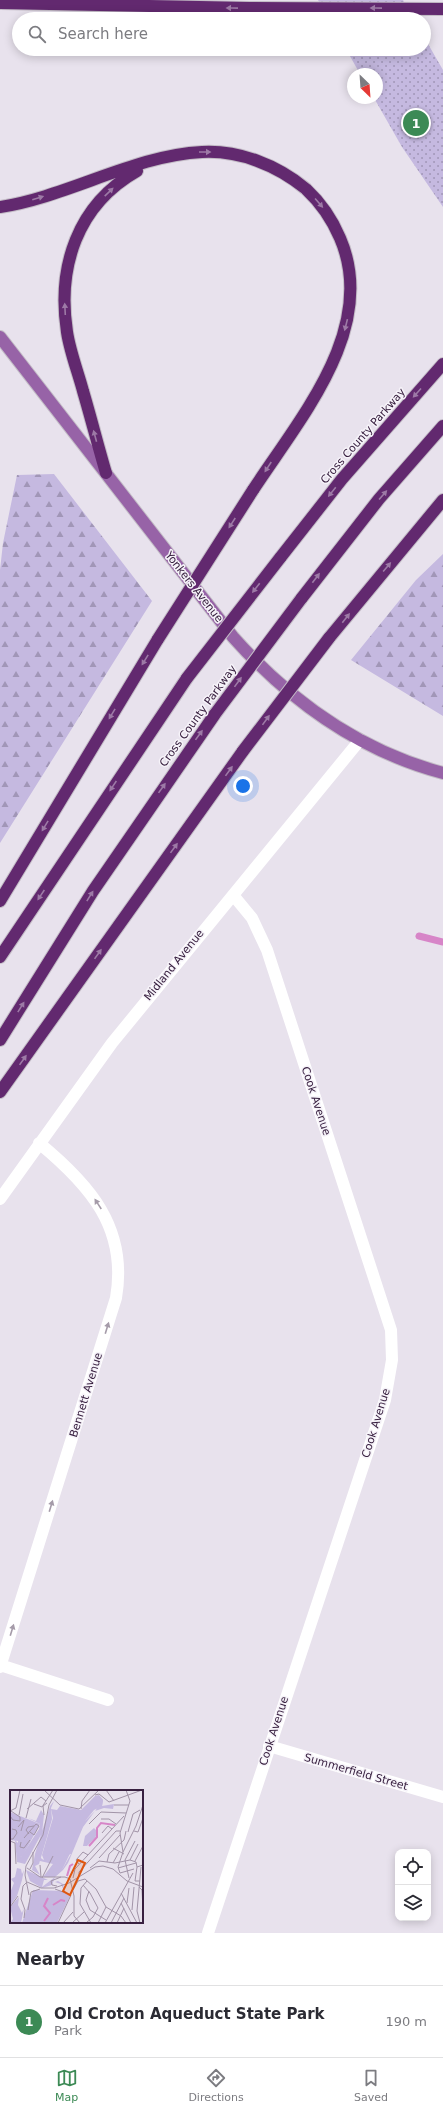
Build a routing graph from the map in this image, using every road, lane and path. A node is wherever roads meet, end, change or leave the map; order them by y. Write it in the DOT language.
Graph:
graph roads {
  1 [pos="0,3"];
  2 [pos="443,9"];
  3 [pos="166,157"];
  4 [pos="0,207"];
  5 [pos="0,337"];
  6 [pos="443,364"];
  7 [pos="443,426"];
  8 [pos="106,473"];
  9 [pos="443,500"];
  10 [pos="360,740"];
  11 [pos="443,773"];
  12 [pos="233,895"];
  13 [pos="0,901"];
  14 [pos="0,957"];
  15 [pos="0,1040"];
  16 [pos="0,1092"];
  17 [pos="39,1143"];
  18 [pos="0,1199"];
  19 [pos="0,1665"];
  20 [pos="108,1700"];
  21 [pos="269,1746"];
  22 [pos="443,1797"];
  23 [pos="208,1933"];
  2 -- 1 [label="highway, one-way"];
  4 -- 3 [label="highway, one-way"];
  8 -- 3 [label="highway, one-way"];
  3 -- 13 [label="highway, one-way, bridge"];
  5 -- 8 [label="main road, Yonkers Avenue"];
  6 -- 14 [label="highway, Cross County Parkway, one-way, bridge"];
  15 -- 7 [label="highway, Cross County Parkway, one-way, bridge"];
  8 -- 10 [label="main road, Yonkers Avenue"];
  16 -- 9 [label="highway, one-way, bridge"];
  10 -- 11 [label="main road, Yonkers Avenue"];
  10 -- 12 [label="street, Midland Avenue"];
  12 -- 17 [label="street, Midland Avenue"];
  12 -- 21 [label="street, Cook Avenue"];
  17 -- 18 [label="street, Midland Avenue"];
  19 -- 17 [label="street, Bennett Avenue, one-way"];
  19 -- 20 [label="street"];
  21 -- 22 [label="street, Summerfield Street"];
  21 -- 23 [label="street, Cook Avenue"];
}
